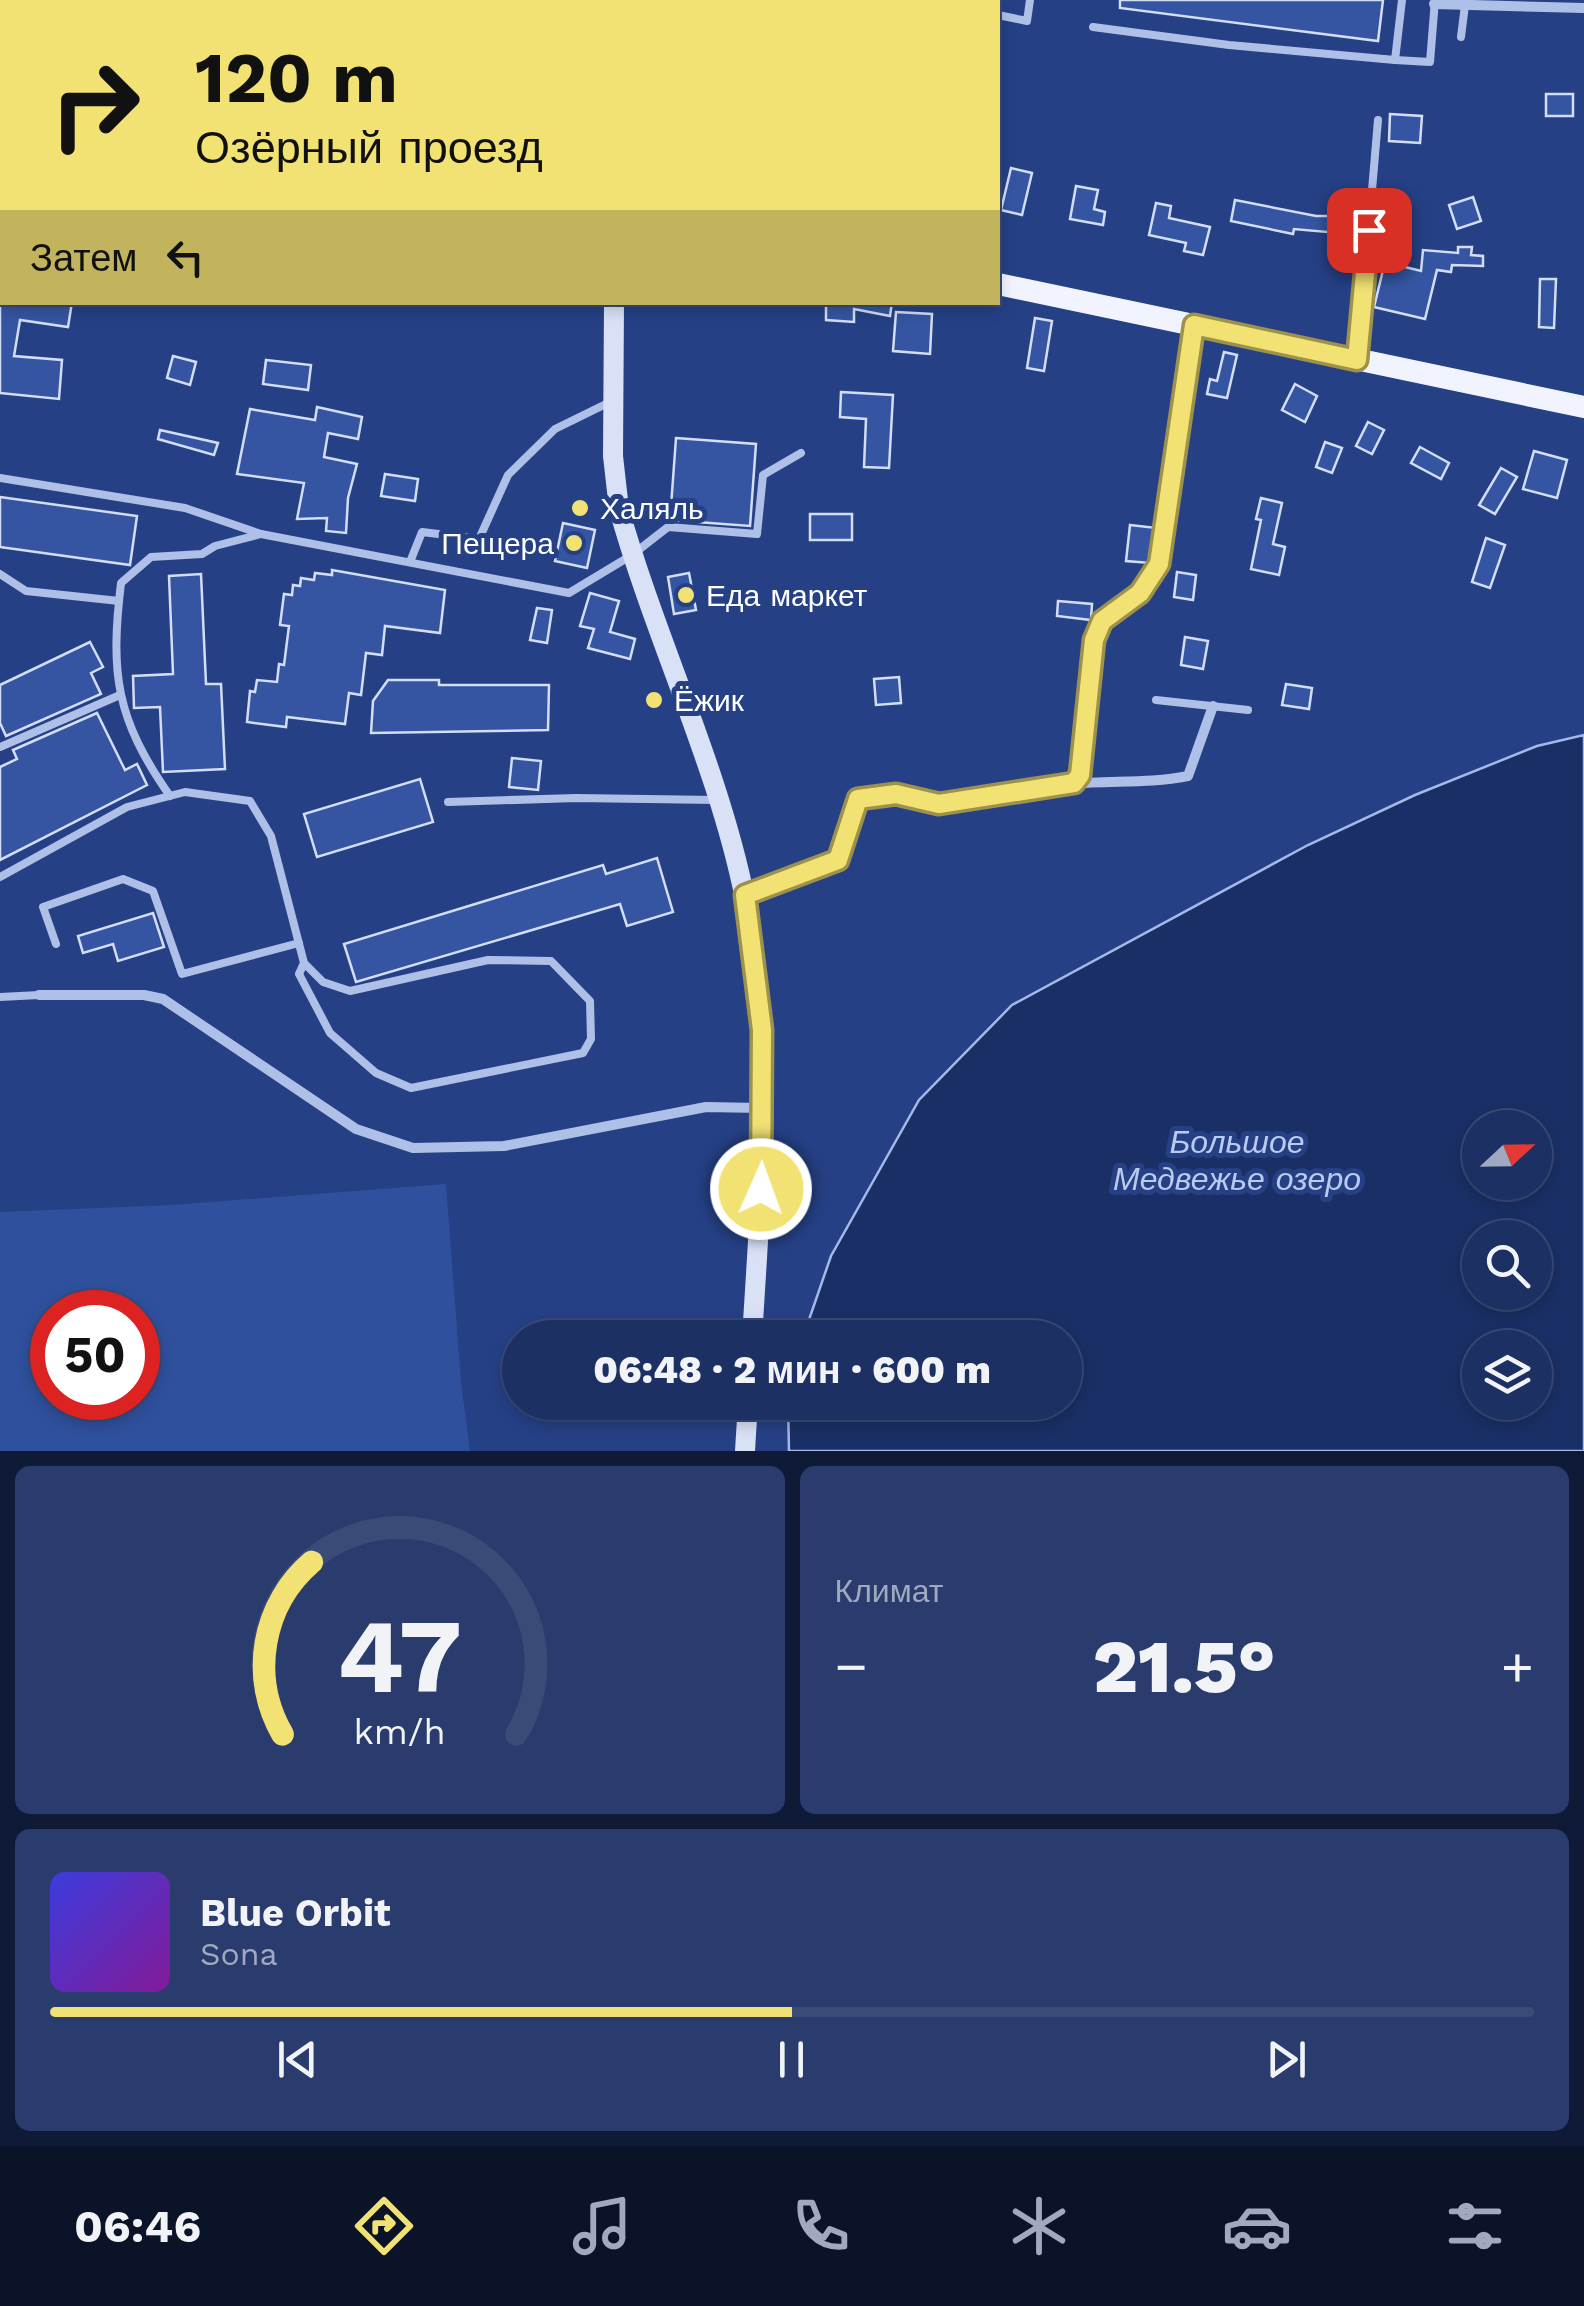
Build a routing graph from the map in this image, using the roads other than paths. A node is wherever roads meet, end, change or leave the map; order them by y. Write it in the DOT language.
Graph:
graph roads {
  1 [pos="1030,0"];
  2 [pos="1402,0"];
  3 [pos="1434,2"];
  4 [pos="1465,5"];
  5 [pos="1584,8"];
  6 [pos="1000,15"];
  7 [pos="1093,27"];
  8 [pos="1462,37"];
  9 [pos="1395,60"];
  10 [pos="1378,120"];
  11 [pos="1000,284"];
  12 [pos="614,305"];
  13 [pos="1194,325"];
  14 [pos="1357,360"];
  15 [pos="612,401"];
  16 [pos="1584,407"];
  17 [pos="801,453"];
  18 [pos="0,478"];
  19 [pos="261,534"];
  20 [pos="632,555"];
  21 [pos="410,562"];
  22 [pos="0,574"];
  23 [pos="119,601"];
  24 [pos="120,695"];
  25 [pos="1156,700"];
  26 [pos="1213,706"];
  27 [pos="1248,710"];
  28 [pos="0,747"];
  29 [pos="1074,783"];
  30 [pos="170,796"];
  31 [pos="716,800"];
  32 [pos="448,802"];
  33 [pos="0,876"];
  34 [pos="745,895"];
  35 [pos="299,943"];
  36 [pos="56,944"];
  37 [pos="304,963"];
  38 [pos="38,995"];
  39 [pos="0,997"];
  40 [pos="761,1108"];
  41 [pos="753,1320"];
  42 [pos="747,1420"];
  43 [pos="745,1451"];
  1 -- 6 [label="lane"];
  2 -- 9 [label="lane"];
  3 -- 4 [label="street"];
  3 -- 9 [label="lane"];
  4 -- 5 [label="street"];
  4 -- 8 [label="lane"];
  7 -- 9 [label="lane"];
  10 -- 14 [label="lane"];
  11 -- 13 [label="main road"];
  12 -- 15 [label="main road"];
  13 -- 14 [label="main road"];
  13 -- 29 [label="lane"];
  14 -- 16 [label="main road"];
  15 -- 20 [label="main road"];
  15 -- 21 [label="lane"];
  17 -- 20 [label="lane"];
  18 -- 19 [label="lane"];
  19 -- 21 [label="lane"];
  19 -- 23 [label="lane"];
  20 -- 21 [label="lane"];
  20 -- 31 [label="main road"];
  22 -- 23 [label="lane"];
  23 -- 24 [label="lane"];
  24 -- 28 [label="lane"];
  24 -- 30 [label="lane"];
  25 -- 26 [label="lane"];
  26 -- 27 [label="lane"];
  26 -- 29 [label="street"];
  29 -- 34 [label="street"];
  30 -- 33 [label="lane"];
  30 -- 35 [label="lane"];
  31 -- 32 [label="lane"];
  31 -- 34 [label="main road"];
  34 -- 40 [label="main road"];
  35 -- 36 [label="lane"];
  35 -- 37 [label="lane"];
  37 -- 37 [label="lane"];
  38 -- 39 [label="lane"];
  38 -- 40 [label="street"];
  40 -- 41 [label="main road"];
  42 -- 43 [label="main road"];
}
